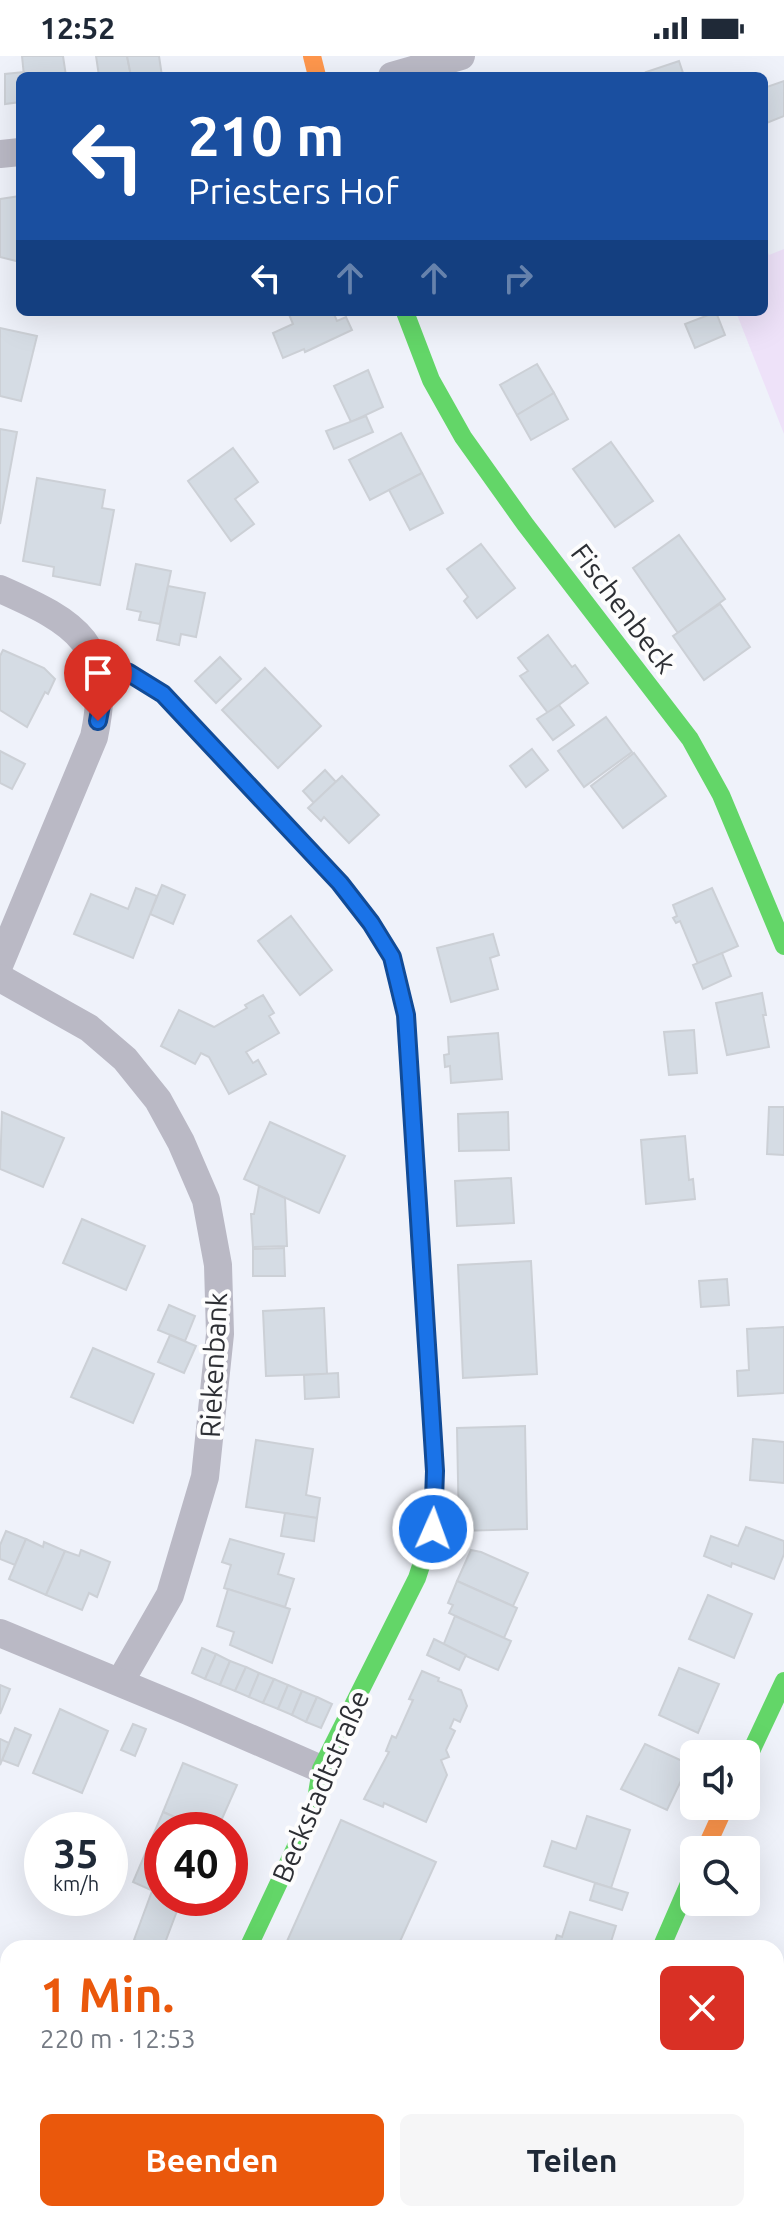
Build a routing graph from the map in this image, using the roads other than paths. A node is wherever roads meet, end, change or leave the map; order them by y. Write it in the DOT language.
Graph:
graph roads {
  1 [pos="461,56"];
  2 [pos="406,72"];
  3 [pos="407,316"];
  4 [pos="0,589"];
  5 [pos="96,661"];
  6 [pos="784,946"];
  7 [pos="0,963"];
  8 [pos="0,978"];
  9 [pos="0,1633"];
  10 [pos="784,1681"];
  11 [pos="120,1682"];
  12 [pos="756,1740"];
  13 [pos="321,1769"];
  14 [pos="680,1904"];
  15 [pos="252,1940"];
  16 [pos="664,1940"];
  1 -- 2 [label="street"];
  3 -- 6 [label="street, Fischenbeck"];
  4 -- 5 [label="street"];
  5 -- 7 [label="street"];
  5 -- 13 [label="street, Beckstadtstraße"];
  8 -- 11 [label="street, Riekenbank"];
  9 -- 11 [label="street"];
  10 -- 12 [label="street"];
  11 -- 13 [label="street"];
  13 -- 15 [label="street, Beckstadtstraße"];
  14 -- 16 [label="street"];
}
